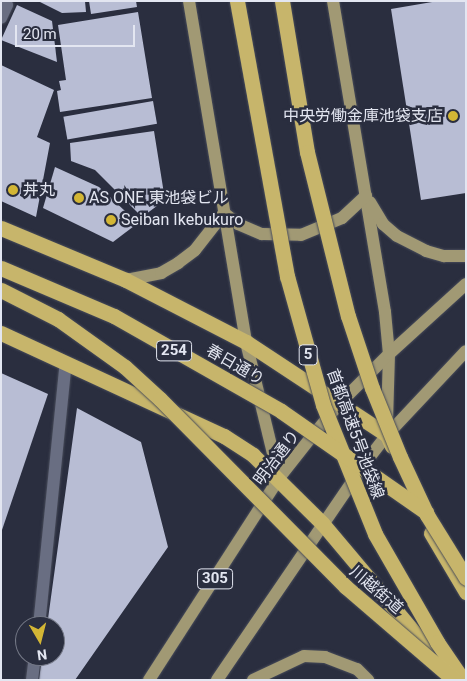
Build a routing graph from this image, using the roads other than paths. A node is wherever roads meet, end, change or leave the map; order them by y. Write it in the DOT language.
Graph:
graph roads {
  1 [pos="189,1"];
  2 [pos="237,1"];
  3 [pos="282,1"];
  4 [pos="333,1"];
  5 [pos="1,2"];
  6 [pos="1,18"];
  7 [pos="366,196"];
  8 [pos="224,213"];
  9 [pos="1,228"];
  10 [pos="466,256"];
  11 [pos="1,268"];
  12 [pos="126,280"];
  13 [pos="466,284"];
  14 [pos="1,290"];
  15 [pos="1,334"];
  16 [pos="246,342"];
  17 [pos="466,351"];
  18 [pos="388,354"];
  19 [pos="66,362"];
  20 [pos="340,403"];
  21 [pos="387,435"];
  22 [pos="279,478"];
  23 [pos="322,523"];
  24 [pos="466,570"];
  25 [pos="466,578"];
  26 [pos="466,592"];
  27 [pos="40,616"];
  28 [pos="34,666"];
  29 [pos="32,680"];
  30 [pos="149,680"];
  31 [pos="217,680"];
  32 [pos="253,680"];
  33 [pos="368,680"];
  34 [pos="453,680"];
  35 [pos="463,680"];
  1 -- 8 [label="main road"];
  2 -- 35 [label="highway, 首都高速5号池袋線 / 5, bridge"];
  3 -- 25 [label="highway, 首都高速5号池袋線, bridge"];
  4 -- 7 [label="main road"];
  5 -- 6 [label="street"];
  7 -- 8 [label="main road"];
  7 -- 10 [label="main road"];
  7 -- 18 [label="main road"];
  8 -- 12 [label="main road"];
  8 -- 16 [label="main road"];
  9 -- 12 [label="highway"];
  11 -- 24 [label="highway, 春日通り / 254, bridge"];
  12 -- 16 [label="highway"];
  13 -- 18 [label="main road, 明治通り / 305"];
  14 -- 34 [label="highway, 川越街道 / 254, bridge"];
  15 -- 19 [label="highway"];
  16 -- 20 [label="highway"];
  16 -- 22 [label="main road"];
  17 -- 21 [label="main road"];
  18 -- 20 [label="main road, 明治通り / 305"];
  18 -- 21 [label="main road"];
  19 -- 22 [label="highway"];
  19 -- 27 [label="street"];
  20 -- 21 [label="highway"];
  20 -- 22 [label="main road, 明治通り / 305"];
  21 -- 23 [label="main road"];
  21 -- 26 [label="highway"];
  22 -- 23 [label="highway"];
  22 -- 30 [label="main road, 明治通り / 305"];
  23 -- 31 [label="main road"];
  23 -- 34 [label="highway"];
  28 -- 29 [label="street"];
  32 -- 33 [label="main road"];
}
